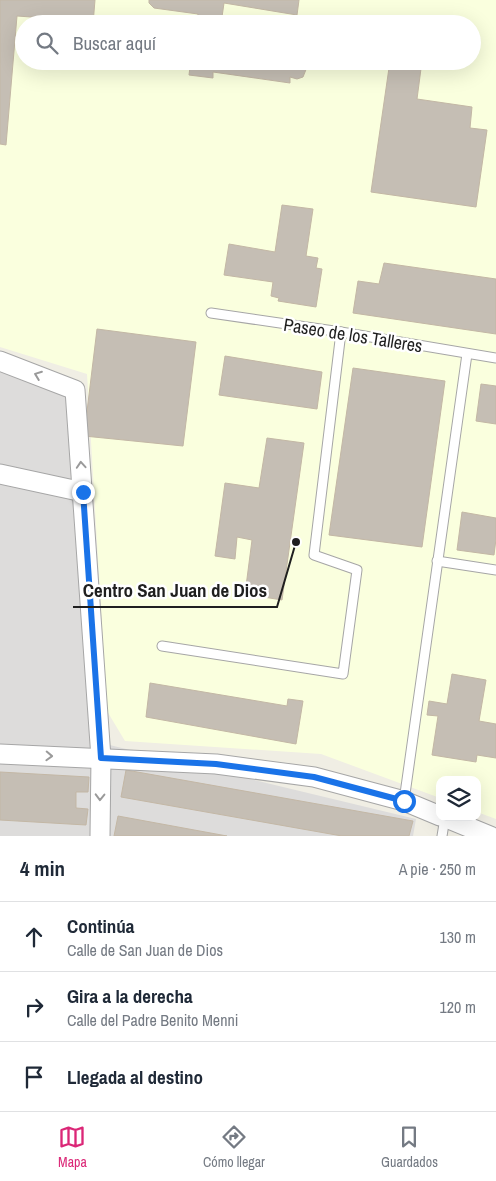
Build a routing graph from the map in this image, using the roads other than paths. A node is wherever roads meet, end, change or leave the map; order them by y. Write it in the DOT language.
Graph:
graph roads {
  1 [pos="211,313"];
  2 [pos="341,332"];
  3 [pos="467,354"];
  4 [pos="496,358"];
  5 [pos="0,361"];
  6 [pos="0,474"];
  7 [pos="83,492"];
  8 [pos="437,561"];
  9 [pos="496,570"];
  10 [pos="162,646"];
  11 [pos="0,754"];
  12 [pos="101,758"];
  13 [pos="404,801"];
  14 [pos="436,814"];
  15 [pos="444,821"];
  16 [pos="452,821"];
  17 [pos="100,836"];
  18 [pos="442,836"];
  19 [pos="490,836"];
  1 -- 2 [label="lane, Paseo de los Talleres"];
  2 -- 3 [label="lane, Paseo de los Talleres"];
  2 -- 10 [label="lane"];
  3 -- 4 [label="lane, Paseo de los Talleres"];
  3 -- 8 [label="lane"];
  7 -- 5 [label="street, one-way"];
  6 -- 7 [label="street"];
  7 -- 12 [label="street"];
  8 -- 9 [label="lane"];
  8 -- 13 [label="lane"];
  11 -- 12 [label="street, one-way"];
  12 -- 13 [label="street"];
  12 -- 17 [label="street, one-way"];
  13 -- 14 [label="street"];
  15 -- 18 [label="lane"];
  16 -- 19 [label="street"];
}
